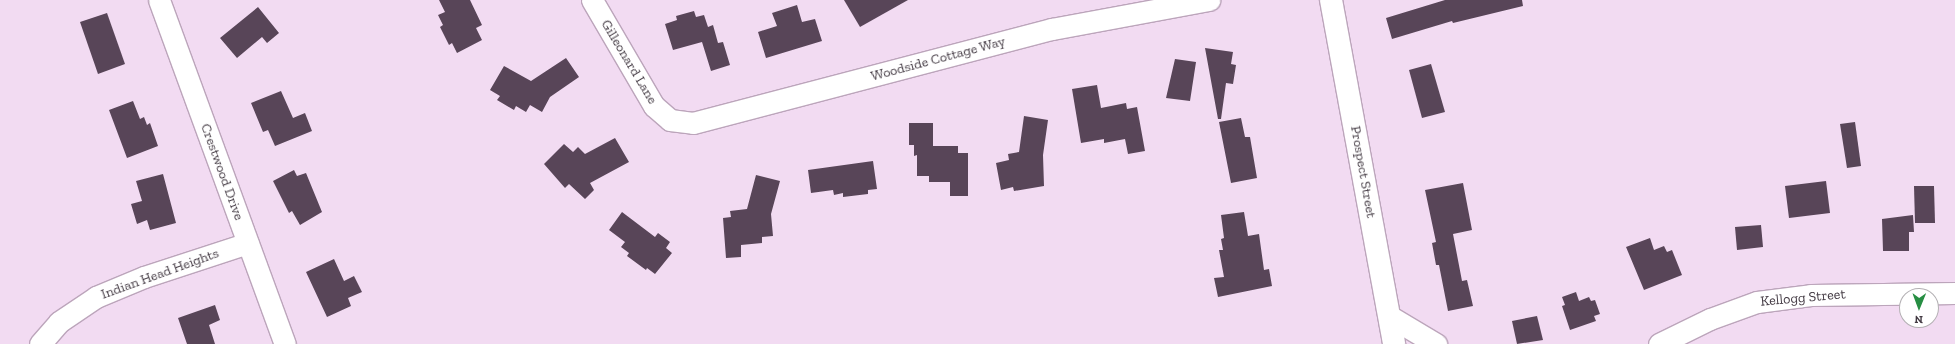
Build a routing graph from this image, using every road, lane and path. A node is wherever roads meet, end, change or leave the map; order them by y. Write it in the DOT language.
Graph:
graph roads {
  1 [pos="159,0"];
  2 [pos="592,0"];
  3 [pos="1209,0"];
  4 [pos="1331,0"];
  5 [pos="670,120"];
  6 [pos="248,243"];
  7 [pos="1955,293"];
  8 [pos="1389,316"];
  9 [pos="40,344"];
  10 [pos="285,344"];
  11 [pos="1394,344"];
  12 [pos="1436,344"];
  13 [pos="1659,344"];
  1 -- 6 [label="street, Crestwood Drive"];
  2 -- 5 [label="street, Gilleonard Lane"];
  3 -- 5 [label="street, Woodside Cottage Way"];
  4 -- 8 [label="street, Prospect Street"];
  6 -- 9 [label="street, Indian Head Heights"];
  6 -- 10 [label="street, Crestwood Drive"];
  7 -- 13 [label="street, Kellogg Street"];
  8 -- 11 [label="street, Prospect Street"];
  8 -- 12 [label="street"];
}
